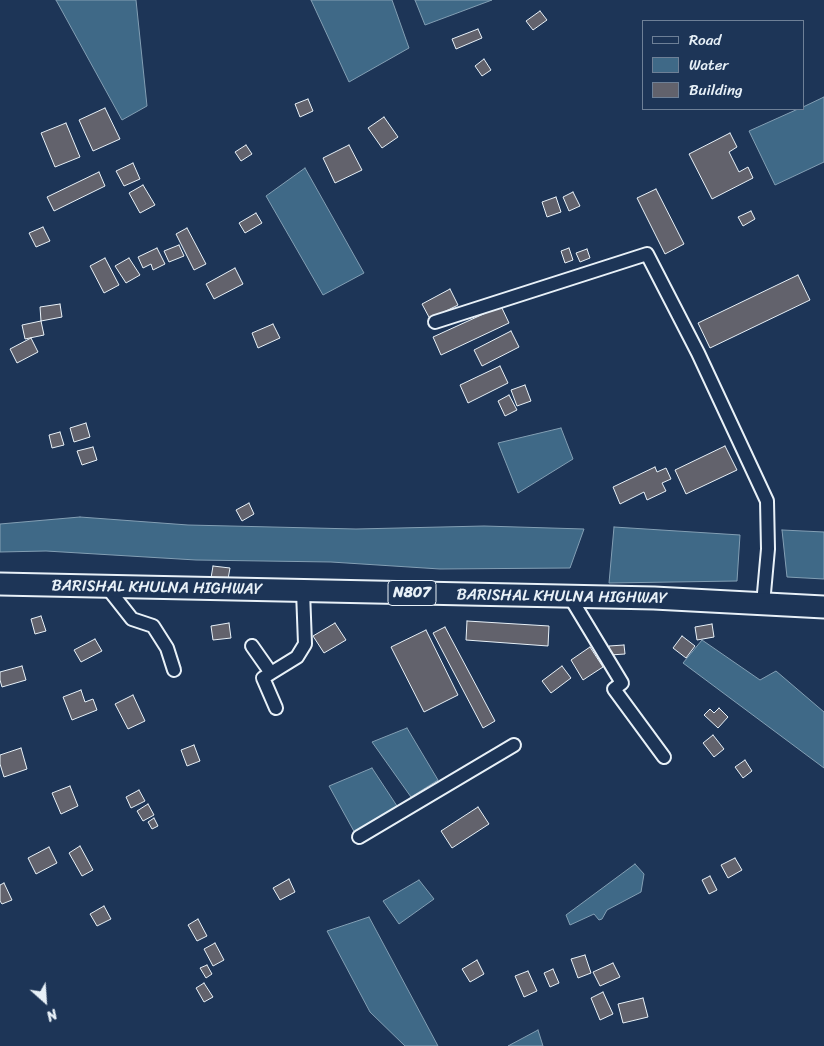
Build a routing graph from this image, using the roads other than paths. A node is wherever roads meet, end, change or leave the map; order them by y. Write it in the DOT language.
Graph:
graph roads {
  1 [pos="435,322"];
  2 [pos="0,584"];
  3 [pos="106,586"];
  4 [pos="303,591"];
  5 [pos="570,597"];
  6 [pos="763,604"];
  7 [pos="824,607"];
  8 [pos="252,646"];
  9 [pos="174,670"];
  10 [pos="272,673"];
  11 [pos="276,708"];
  12 [pos="514,745"];
  13 [pos="664,757"];
  14 [pos="359,836"];
  1 -- 6 [label="street"];
  2 -- 3 [label="highway, BARISHAL KHULNA HIGHWAY / N807"];
  3 -- 4 [label="highway, BARISHAL KHULNA HIGHWAY / N807"];
  3 -- 9 [label="street"];
  4 -- 5 [label="highway, BARISHAL KHULNA HIGHWAY / N807"];
  4 -- 10 [label="street"];
  5 -- 6 [label="highway, BARISHAL KHULNA HIGHWAY / N807"];
  5 -- 13 [label="street"];
  6 -- 7 [label="highway, BARISHAL KHULNA HIGHWAY / N807"];
  8 -- 10 [label="street"];
  10 -- 11 [label="street"];
  12 -- 14 [label="street"];
}
